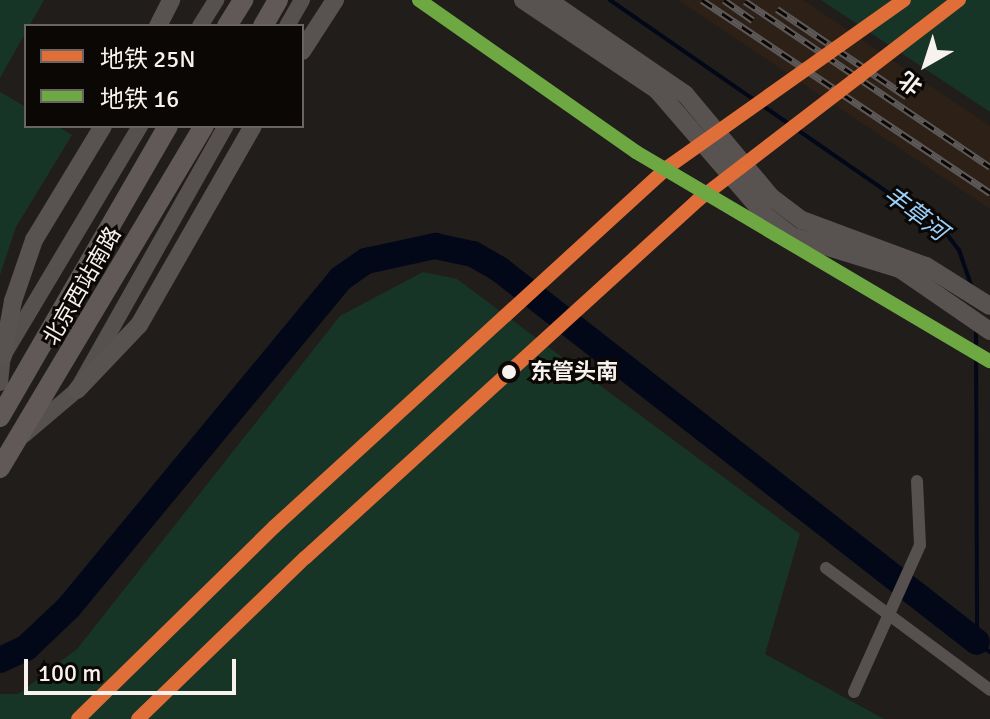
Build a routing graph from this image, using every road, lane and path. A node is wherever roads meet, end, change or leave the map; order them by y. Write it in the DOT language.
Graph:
graph roads {
  1 [pos="171,0"];
  2 [pos="216,0"];
  3 [pos="243,0"];
  4 [pos="278,0"];
  5 [pos="302,0"];
  6 [pos="335,0"];
  7 [pos="523,0"];
  8 [pos="548,0"];
  9 [pos="159,24"];
  10 [pos="201,24"];
  11 [pos="228,24"];
  12 [pos="264,24"];
  13 [pos="288,24"];
  14 [pos="304,48"];
  15 [pos="102,128"];
  16 [pos="139,128"];
  17 [pos="167,128"];
  18 [pos="203,128"];
  19 [pos="225,128"];
  20 [pos="252,128"];
  21 [pos="988,305"];
  22 [pos="989,330"];
  23 [pos="3,356"];
  24 [pos="0,383"];
  25 [pos="77,390"];
  26 [pos="0,417"];
  27 [pos="17,442"];
  28 [pos="0,468"];
  29 [pos="917,481"];
  30 [pos="826,568"];
  31 [pos="892,617"];
  32 [pos="990,690"];
  33 [pos="854,692"];
  1 -- 9 [label="main road"];
  2 -- 10 [label="street"];
  3 -- 11 [label="main road"];
  4 -- 12 [label="main road"];
  5 -- 13 [label="street"];
  6 -- 14 [label="main road"];
  7 -- 22 [label="main road"];
  8 -- 21 [label="main road"];
  15 -- 23 [label="main road"];
  16 -- 23 [label="street"];
  17 -- 26 [label="main road, 北京西站南路"];
  18 -- 27 [label="main road, 北京西站南路"];
  19 -- 25 [label="street"];
  20 -- 25 [label="main road"];
  23 -- 24 [label="street"];
  25 -- 27 [label="street"];
  27 -- 28 [label="main road, 北京西站南路"];
  29 -- 31 [label="street"];
  30 -- 31 [label="street"];
  31 -- 32 [label="street"];
  31 -- 33 [label="street"];
}
